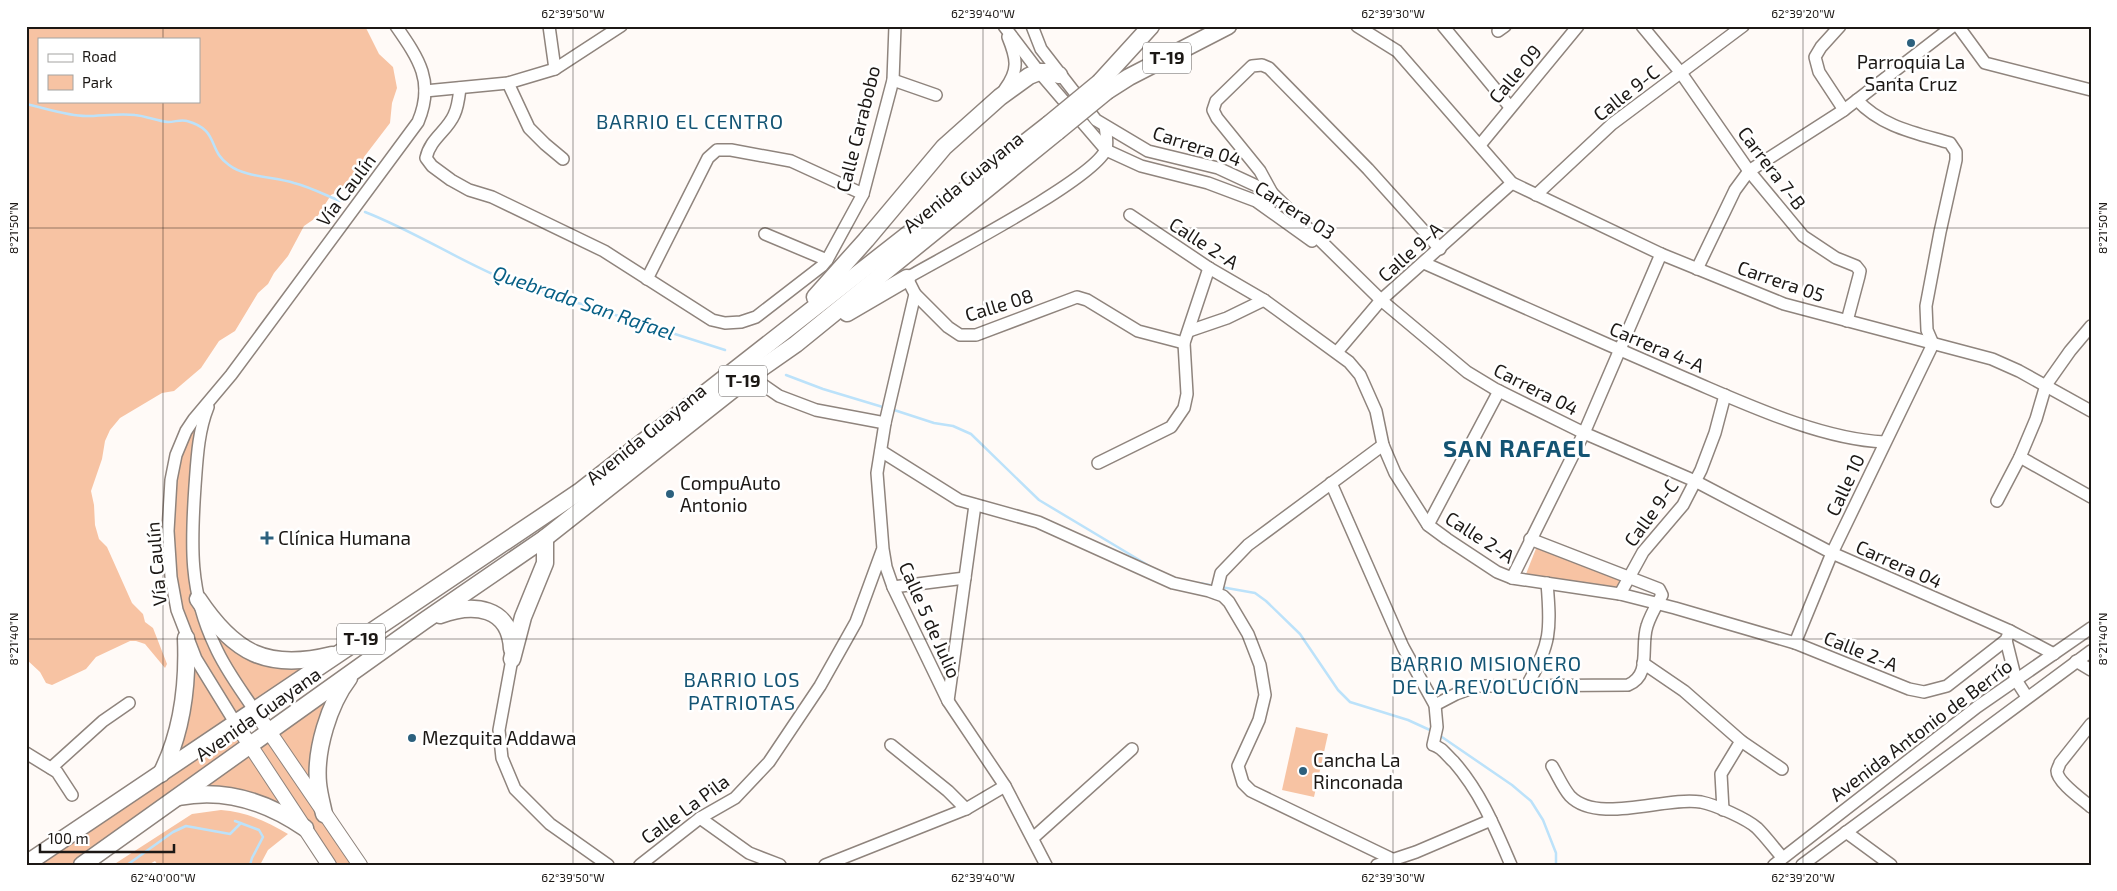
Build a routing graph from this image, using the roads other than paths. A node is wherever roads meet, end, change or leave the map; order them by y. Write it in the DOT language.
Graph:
graph roads {
  1 [pos="396,26"];
  2 [pos="549,26"];
  3 [pos="621,26"];
  4 [pos="895,26"];
  5 [pos="1004,26"];
  6 [pos="1032,26"];
  7 [pos="1151,26"];
  8 [pos="1228,26"];
  9 [pos="1357,26"];
  10 [pos="1443,26"];
  11 [pos="1578,26"];
  12 [pos="1642,26"];
  13 [pos="1743,26"];
  14 [pos="1840,26"];
  15 [pos="1953,26"];
  16 [pos="1958,26"];
  17 [pos="555,69"];
  18 [pos="1039,72"];
  19 [pos="1681,73"];
  20 [pos="1059,75"];
  21 [pos="892,80"];
  22 [pos="508,83"];
  23 [pos="1104,87"];
  24 [pos="460,88"];
  25 [pos="2091,90"];
  26 [pos="424,91"];
  27 [pos="936,94"];
  28 [pos="1000,97"];
  29 [pos="1857,100"];
  30 [pos="1510,107"];
  31 [pos="1844,110"];
  32 [pos="1105,126"];
  33 [pos="1053,128"];
  34 [pos="1480,145"];
  35 [pos="1106,150"];
  36 [pos="564,159"];
  37 [pos="1749,171"];
  38 [pos="1512,183"];
  39 [pos="1272,193"];
  40 [pos="863,194"];
  41 [pos="1536,195"];
  42 [pos="1130,215"];
  43 [pos="764,234"];
  44 [pos="1440,249"];
  45 [pos="1661,254"];
  46 [pos="1335,257"];
  47 [pos="827,260"];
  48 [pos="1424,262"];
  49 [pos="1209,268"];
  50 [pos="1697,269"];
  51 [pos="907,278"];
  52 [pos="647,279"];
  53 [pos="915,294"];
  54 [pos="1264,300"];
  55 [pos="1381,300"];
  56 [pos="1847,321"];
  57 [pos="2091,326"];
  58 [pos="784,331"];
  59 [pos="1189,331"];
  60 [pos="1184,343"];
  61 [pos="796,344"];
  62 [pos="1933,344"];
  63 [pos="1620,350"];
  64 [pos="1337,352"];
  65 [pos="750,376"];
  66 [pos="2046,385"];
  67 [pos="1499,391"];
  68 [pos="1724,395"];
  69 [pos="212,398"];
  70 [pos="2091,411"];
  71 [pos="886,419"];
  72 [pos="1584,432"];
  73 [pos="1884,442"];
  74 [pos="1383,444"];
  75 [pos="881,451"];
  76 [pos="2020,457"];
  77 [pos="1098,463"];
  78 [pos="1695,481"];
  79 [pos="1330,483"];
  80 [pos="2091,497"];
  81 [pos="1997,501"];
  82 [pos="975,505"];
  83 [pos="1428,525"];
  84 [pos="545,538"];
  85 [pos="1530,539"];
  86 [pos="883,549"];
  87 [pos="1832,553"];
  88 [pos="1628,576"];
  89 [pos="965,578"];
  90 [pos="1512,578"];
  91 [pos="1547,583"];
  92 [pos="893,587"];
  93 [pos="1216,591"];
  94 [pos="1620,594"];
  95 [pos="198,599"];
  96 [pos="1657,604"];
  97 [pos="424,621"];
  98 [pos="2091,628"];
  99 [pos="2008,636"];
  100 [pos="186,638"];
  101 [pos="1795,643"];
  102 [pos="2091,651"];
  103 [pos="341,652"];
  104 [pos="2054,654"];
  105 [pos="512,659"];
  106 [pos="2076,661"];
  107 [pos="1644,664"];
  108 [pos="356,669"];
  109 [pos="2091,670"];
  110 [pos="2016,680"];
  111 [pos="1527,685"];
  112 [pos="2027,697"];
  113 [pos="948,701"];
  114 [pos="129,704"];
  115 [pos="1435,705"];
  116 [pos="255,711"];
  117 [pos="236,724"];
  118 [pos="2091,724"];
  119 [pos="268,731"];
  120 [pos="1741,741"];
  121 [pos="250,744"];
  122 [pos="891,745"];
  123 [pos="1132,749"];
  124 [pos="26,753"];
  125 [pos="1552,766"];
  126 [pos="51,768"];
  127 [pos="1782,769"];
  128 [pos="161,775"];
  129 [pos="1005,786"];
  130 [pos="72,795"];
  131 [pos="174,798"];
  132 [pos="2091,807"];
  133 [pos="966,809"];
  134 [pos="1723,810"];
  135 [pos="324,814"];
  136 [pos="700,818"];
  137 [pos="1491,820"];
  138 [pos="304,828"];
  139 [pos="1846,832"];
  140 [pos="1033,838"];
  141 [pos="1392,859"];
  142 [pos="1778,861"];
  143 [pos="26,864"];
  144 [pos="82,865"];
  145 [pos="329,865"];
  146 [pos="360,865"];
  147 [pos="608,865"];
  148 [pos="640,865"];
  149 [pos="780,865"];
  150 [pos="825,865"];
  151 [pos="1046,865"];
  152 [pos="1377,865"];
  153 [pos="1511,865"];
  154 [pos="1802,865"];
  155 [pos="1891,865"];
  1 -- 26 [label="street"];
  2 -- 17 [label="street"];
  3 -- 17 [label="street"];
  4 -- 21 [label="street, Calle Carabobo"];
  5 -- 18 [label="street, Carrera 03"];
  5 -- 28 [label="street"];
  6 -- 20 [label="street, Carrera 04"];
  7 -- 23 [label="highway, Avenida Guayana / T-19"];
  8 -- 23 [label="highway, Avenida Guayana / T-19"];
  9 -- 34 [label="street, Carrera 05"];
  10 -- 30 [label="street"];
  11 -- 30 [label="street, Calle 09"];
  12 -- 19 [label="street, Carrera 7-B"];
  13 -- 19 [label="street, Calle 9-C"];
  14 -- 31 [label="street"];
  15 -- 29 [label="street"];
  16 -- 25 [label="street"];
  17 -- 22 [label="street"];
  18 -- 20 [label="highway"];
  18 -- 28 [label="highway"];
  18 -- 35 [label="street, Carrera 03"];
  19 -- 37 [label="street, Carrera 7-B"];
  19 -- 41 [label="street, Calle 9-C"];
  20 -- 32 [label="street, Carrera 04"];
  21 -- 27 [label="street"];
  21 -- 40 [label="street, Calle Carabobo"];
  22 -- 24 [label="street"];
  22 -- 36 [label="street"];
  23 -- 33 [label="highway, Avenida Guayana / T-19, bridge"];
  24 -- 26 [label="street"];
  24 -- 52 [label="street"];
  26 -- 69 [label="street, Vía Caulín"];
  28 -- 58 [label="highway"];
  29 -- 31 [label="street"];
  29 -- 62 [label="street"];
  30 -- 34 [label="street, Calle 09"];
  31 -- 37 [label="street"];
  32 -- 35 [label="street"];
  32 -- 39 [label="street, Carrera 04"];
  33 -- 58 [label="highway, Avenida Guayana / T-19"];
  33 -- 61 [label="highway, Avenida Guayana / T-19"];
  34 -- 38 [label="street, Carrera 05"];
  35 -- 46 [label="street, Carrera 03"];
  35 -- 51 [label="street"];
  37 -- 50 [label="street"];
  37 -- 56 [label="street, Carrera 7-B"];
  38 -- 41 [label="street, Carrera 05"];
  38 -- 44 [label="street, Calle 9-A"];
  39 -- 44 [label="street"];
  39 -- 46 [label="street, Carrera 04"];
  40 -- 47 [label="street, Calle Carabobo"];
  40 -- 52 [label="street"];
  41 -- 45 [label="street, Carrera 05"];
  42 -- 49 [label="street, Calle 2-A"];
  43 -- 47 [label="street"];
  44 -- 48 [label="street, Calle 9-A"];
  45 -- 50 [label="street, Carrera 05"];
  45 -- 63 [label="street"];
  46 -- 55 [label="street, Carrera 04"];
  47 -- 52 [label="street, Calle Carabobo"];
  48 -- 55 [label="street, Calle 9-A"];
  48 -- 63 [label="street, Carrera 4-A"];
  49 -- 54 [label="street, Calle 2-A"];
  49 -- 59 [label="street"];
  50 -- 56 [label="street, Carrera 05"];
  51 -- 53 [label="street"];
  51 -- 61 [label="highway"];
  53 -- 60 [label="street, Calle 08"];
  53 -- 71 [label="street, Calle 5 de Julio"];
  54 -- 59 [label="street"];
  54 -- 64 [label="street, Calle 2-A"];
  55 -- 64 [label="street, Calle 9-A"];
  55 -- 67 [label="street, Carrera 04"];
  56 -- 62 [label="street, Carrera 05"];
  57 -- 66 [label="street"];
  58 -- 103 [label="highway, Avenida Guayana / T-19"];
  59 -- 60 [label="street"];
  60 -- 77 [label="street"];
  61 -- 65 [label="highway, Avenida Guayana / T-19"];
  62 -- 66 [label="street, Carrera 05"];
  62 -- 73 [label="street, Calle 10"];
  63 -- 68 [label="street, Carrera 4-A"];
  63 -- 72 [label="street"];
  64 -- 74 [label="street, Calle 2-A"];
  65 -- 71 [label="street"];
  65 -- 84 [label="highway, Avenida Guayana / T-19"];
  66 -- 70 [label="street, Carrera 05"];
  66 -- 76 [label="street"];
  67 -- 72 [label="street, Carrera 04"];
  67 -- 83 [label="street"];
  68 -- 73 [label="street, Carrera 4-A"];
  68 -- 78 [label="street, Calle 9-C"];
  69 -- 95 [label="street, Vía Caulín"];
  69 -- 100 [label="street, Vía Caulín"];
  71 -- 75 [label="street, Calle 5 de Julio"];
  72 -- 78 [label="street, Carrera 04"];
  72 -- 85 [label="street"];
  73 -- 87 [label="street, Calle 10"];
  74 -- 79 [label="street"];
  74 -- 83 [label="street, Calle 2-A"];
  75 -- 82 [label="street"];
  75 -- 86 [label="street, Calle 5 de Julio"];
  76 -- 80 [label="street"];
  76 -- 81 [label="street"];
  78 -- 87 [label="street, Carrera 04"];
  78 -- 88 [label="street, Calle 9-C"];
  79 -- 93 [label="street"];
  79 -- 115 [label="street"];
  82 -- 89 [label="street"];
  82 -- 93 [label="street"];
  83 -- 90 [label="street, Calle 2-A"];
  84 -- 97 [label="highway, Avenida Guayana / T-19"];
  84 -- 105 [label="highway"];
  85 -- 88 [label="street"];
  85 -- 90 [label="street"];
  86 -- 92 [label="street, Calle 5 de Julio"];
  86 -- 136 [label="street, Calle La Pila"];
  87 -- 99 [label="street, Carrera 04"];
  87 -- 101 [label="street, Calle 10"];
  88 -- 94 [label="street, Calle 9-C"];
  88 -- 96 [label="street"];
  89 -- 92 [label="street"];
  89 -- 113 [label="street"];
  90 -- 91 [label="street, Calle 2-A"];
  91 -- 94 [label="street, Calle 2-A"];
  91 -- 111 [label="street"];
  92 -- 113 [label="street, Calle 5 de Julio"];
  93 -- 141 [label="street"];
  94 -- 96 [label="street, Calle 2-A"];
  95 -- 103 [label="highway"];
  95 -- 116 [label="street, Vía Caulín"];
  96 -- 101 [label="street, Calle 2-A"];
  96 -- 107 [label="street"];
  97 -- 105 [label="highway"];
  97 -- 108 [label="highway, Avenida Guayana / T-19"];
  98 -- 104 [label="street, Avenida Antonio de Berrío"];
  99 -- 101 [label="street, Calle 2-A"];
  99 -- 104 [label="street, Carrera 04"];
  99 -- 110 [label="street"];
  100 -- 117 [label="street, Vía Caulín"];
  100 -- 128 [label="highway"];
  102 -- 106 [label="street, Avenida Antonio de Berrío"];
  103 -- 116 [label="highway, Avenida Guayana / T-19"];
  104 -- 110 [label="street, Avenida Antonio de Berrío"];
  105 -- 147 [label="street"];
  106 -- 109 [label="street"];
  106 -- 112 [label="street, Avenida Antonio de Berrío"];
  107 -- 111 [label="street"];
  107 -- 120 [label="street"];
  108 -- 119 [label="highway, Avenida Guayana / T-19"];
  108 -- 135 [label="highway"];
  110 -- 112 [label="street"];
  110 -- 142 [label="street, Avenida Antonio de Berrío"];
  111 -- 115 [label="street"];
  112 -- 139 [label="street, Avenida Antonio de Berrío"];
  113 -- 129 [label="street, Calle 5 de Julio"];
  114 -- 126 [label="street"];
  115 -- 137 [label="street"];
  116 -- 117 [label="highway, Avenida Guayana / T-19"];
  116 -- 119 [label="main road"];
  117 -- 121 [label="main road"];
  117 -- 128 [label="highway, Avenida Guayana / T-19"];
  118 -- 132 [label="street"];
  119 -- 121 [label="highway, Avenida Guayana / T-19"];
  119 -- 135 [label="main road"];
  120 -- 127 [label="street"];
  120 -- 134 [label="street"];
  121 -- 131 [label="highway, Avenida Guayana / T-19"];
  121 -- 138 [label="main road"];
  122 -- 133 [label="street"];
  123 -- 140 [label="street"];
  124 -- 126 [label="street"];
  125 -- 134 [label="street"];
  126 -- 130 [label="street"];
  128 -- 143 [label="highway, Avenida Guayana / T-19"];
  129 -- 133 [label="street"];
  129 -- 140 [label="street, Calle 5 de Julio"];
  131 -- 138 [label="highway"];
  131 -- 144 [label="highway, Avenida Guayana / T-19"];
  133 -- 150 [label="street"];
  134 -- 142 [label="street"];
  135 -- 146 [label="main road"];
  136 -- 148 [label="street, Calle La Pila"];
  136 -- 149 [label="street"];
  137 -- 141 [label="street"];
  137 -- 153 [label="street"];
  138 -- 145 [label="main road"];
  139 -- 154 [label="street, Avenida Antonio de Berrío"];
  139 -- 155 [label="street"];
  140 -- 151 [label="street, Calle 5 de Julio"];
  141 -- 152 [label="street"];
}
